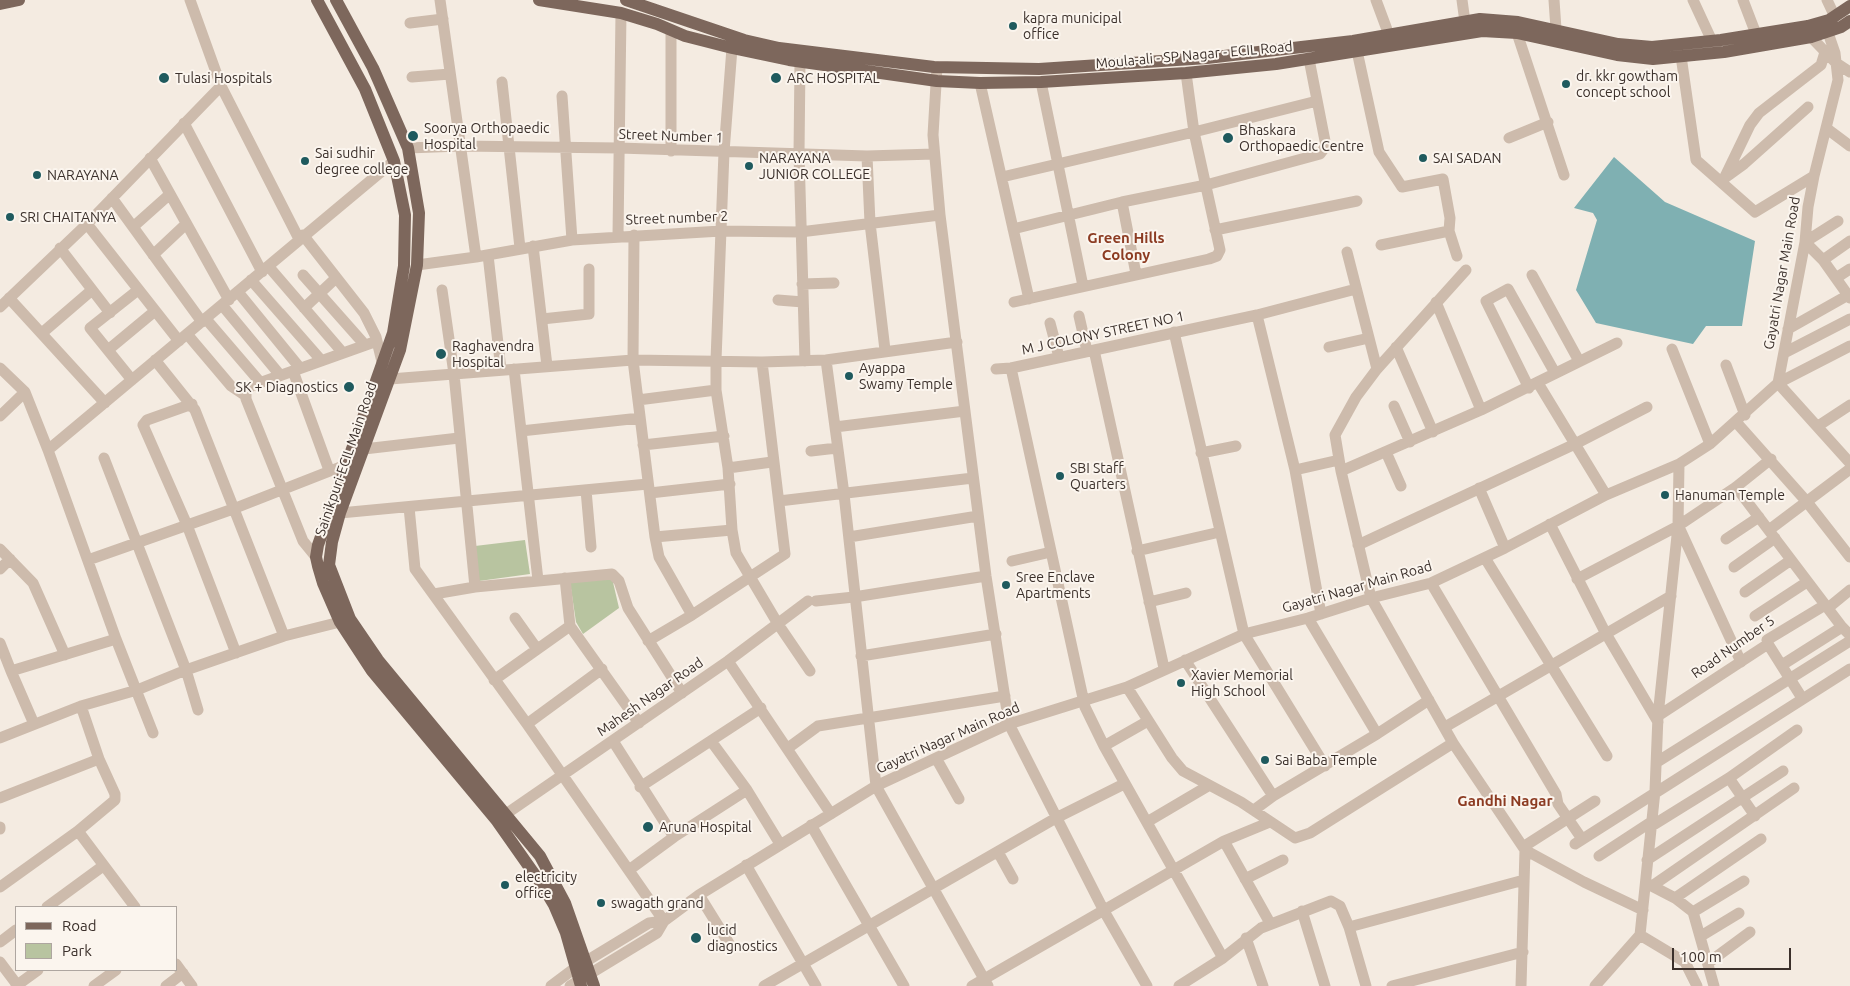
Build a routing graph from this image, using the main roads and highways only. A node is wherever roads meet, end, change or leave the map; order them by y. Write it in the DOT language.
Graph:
graph roads {
  1 [pos="19,0"];
  2 [pos="310,0"];
  3 [pos="317,0"];
  4 [pos="336,0"];
  5 [pos="539,0"];
  6 [pos="626,0"];
  7 [pos="2,5"];
  8 [pos="1850,6"];
  9 [pos="1850,21"];
  10 [pos="1829,23"];
  11 [pos="334,30"];
  12 [pos="1808,32"];
  13 [pos="354,462"];
  14 [pos="580,965"];
  15 [pos="592,980"];
  16 [pos="577,984"];
  1 -- 7 [label="main road"];
  2 -- 11 [label="main road"];
  3 -- 11 [label="main road, Sainikpuri-ECIL Main Road"];
  4 -- 13 [label="main road, Sainikpuri-ECIL Main Road"];
  5 -- 12 [label="main road, Moula-ali - SP Nagar - ECIL Road"];
  6 -- 12 [label="main road, Moula-ali - SP Nagar - ECIL Road"];
  8 -- 10 [label="main road, Moula-ali - SP Nagar - ECIL Road"];
  9 -- 10 [label="main road, Moula-ali - SP Nagar - ECIL Road"];
  10 -- 12 [label="main road, Moula-ali - SP Nagar - ECIL Road"];
  11 -- 13 [label="main road, Sainikpuri-ECIL Main Road"];
  13 -- 14 [label="main road, Sainikpuri-ECIL Main Road"];
  13 -- 14 [label="main road, Sainikpuri-ECIL Main Road"];
  14 -- 15 [label="main road, Sainikpuri-ECIL Main Road"];
  14 -- 16 [label="main road"];
}
